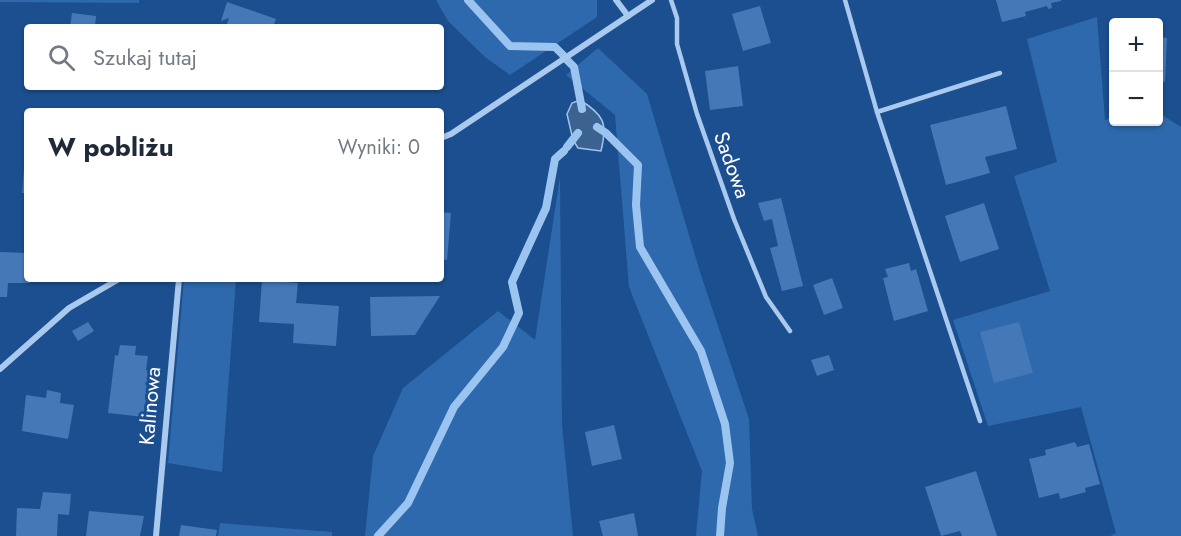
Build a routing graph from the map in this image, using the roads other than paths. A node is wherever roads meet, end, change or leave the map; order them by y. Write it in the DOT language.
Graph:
graph roads {
  1 [pos="615,0"];
  2 [pos="652,0"];
  3 [pos="671,0"];
  4 [pos="845,0"];
  5 [pos="628,16"];
  6 [pos="1000,73"];
  7 [pos="877,112"];
  8 [pos="444,137"];
  9 [pos="114,282"];
  10 [pos="179,282"];
  11 [pos="790,331"];
  12 [pos="0,369"];
  13 [pos="981,421"];
  14 [pos="156,536"];
  1 -- 5 [label="street"];
  2 -- 5 [label="street"];
  3 -- 11 [label="lane, Sadowa"];
  4 -- 7 [label="lane"];
  5 -- 8 [label="street"];
  6 -- 7 [label="lane"];
  7 -- 13 [label="lane"];
  9 -- 12 [label="street"];
  10 -- 14 [label="street, Kalinowa"];
}
